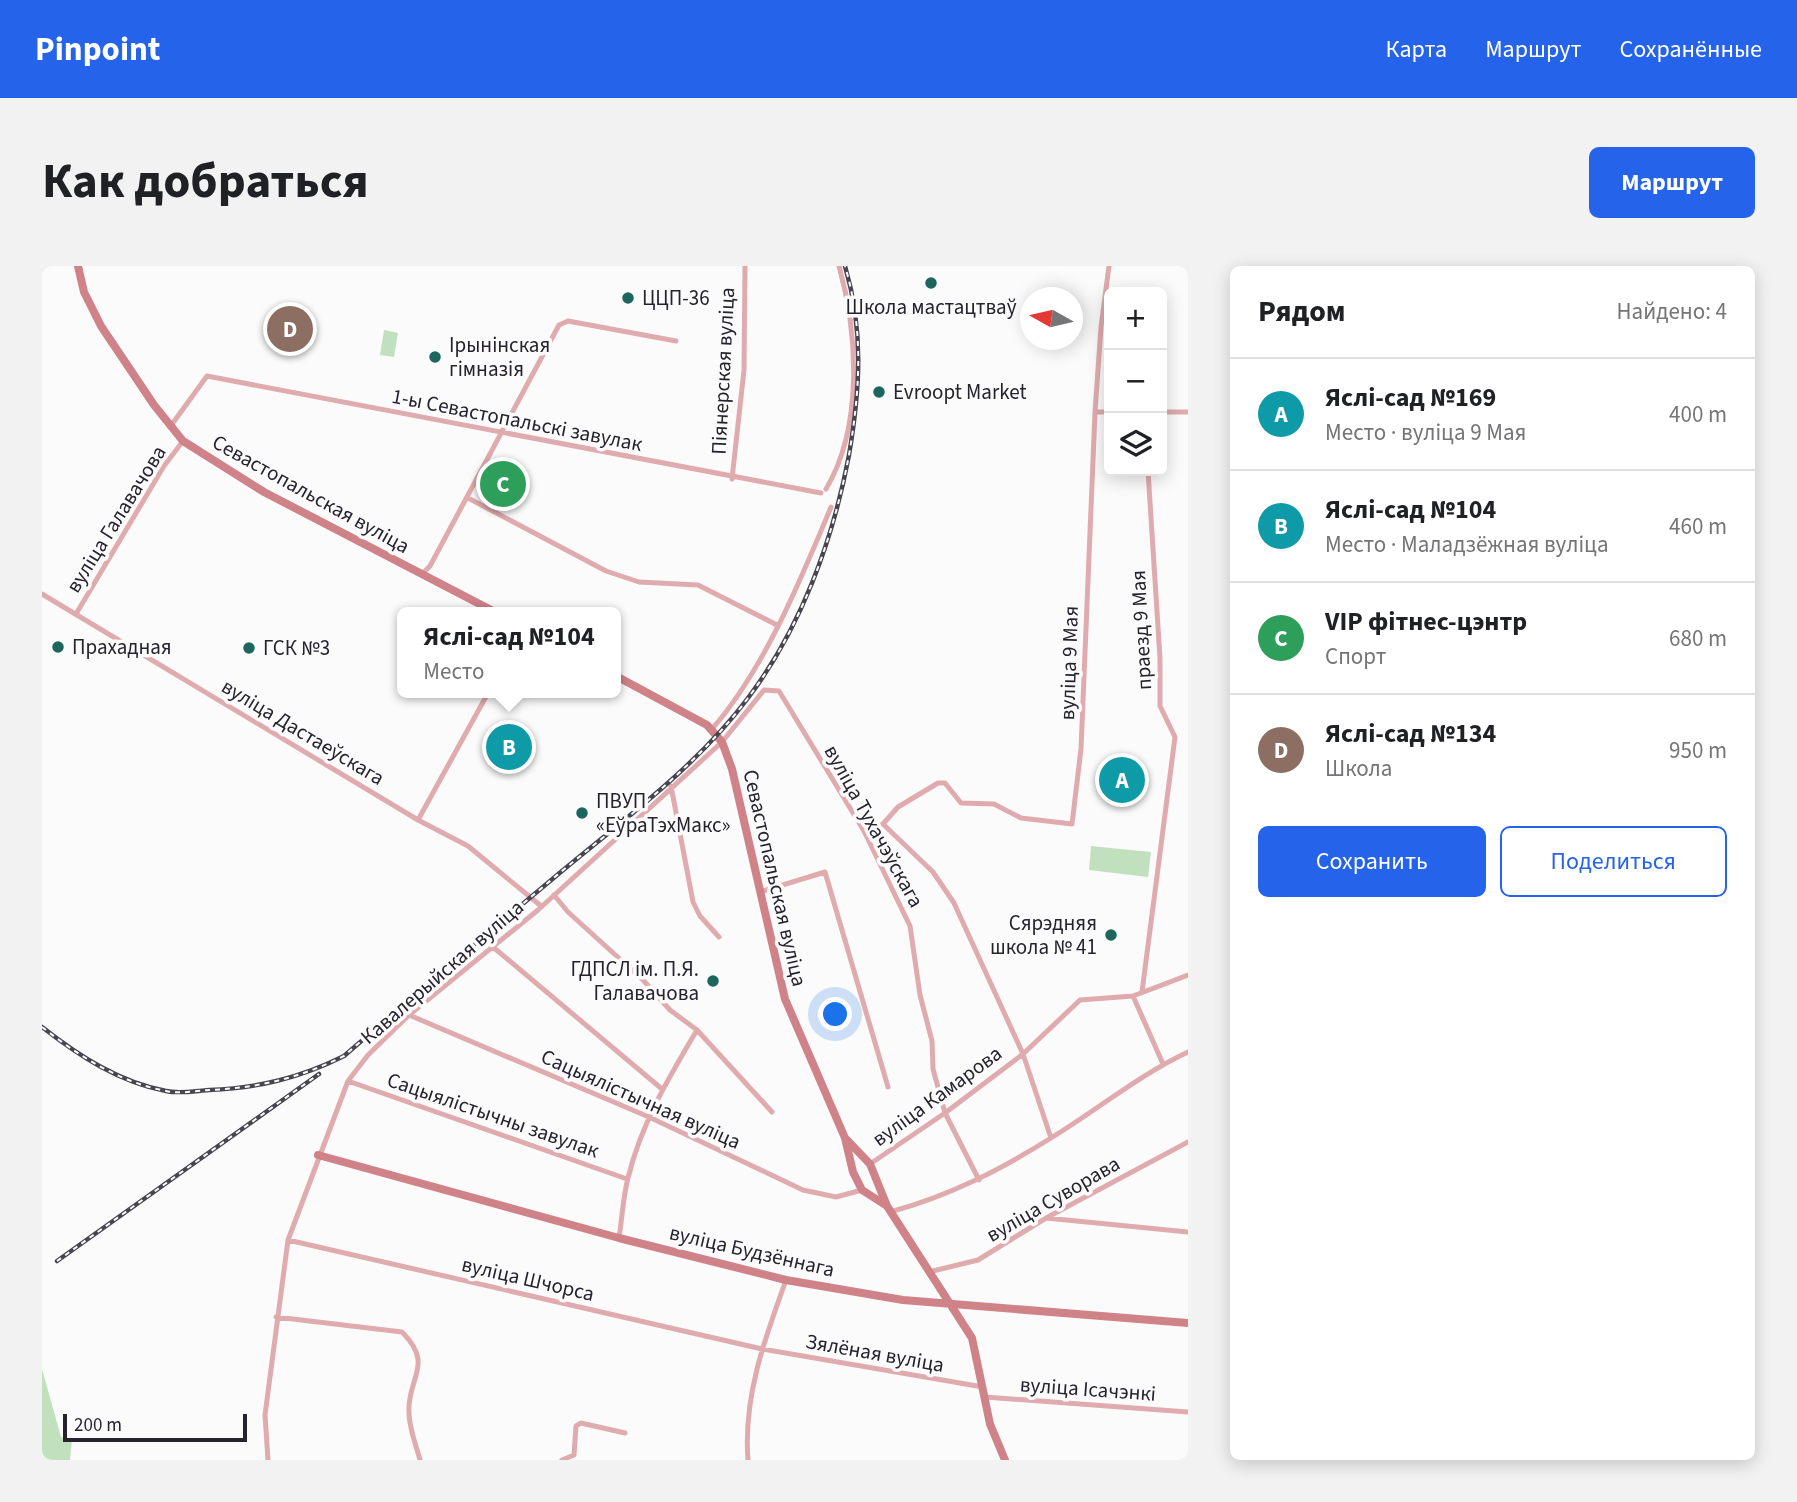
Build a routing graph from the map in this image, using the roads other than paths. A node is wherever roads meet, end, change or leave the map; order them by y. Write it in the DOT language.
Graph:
graph roads {
  1 [pos="78,266"];
  2 [pos="745,266"];
  3 [pos="839,266"];
  4 [pos="1109,266"];
  5 [pos="676,341"];
  6 [pos="207,376"];
  7 [pos="1095,412"];
  8 [pos="1104,412"];
  9 [pos="1167,412"];
  10 [pos="1188,412"];
  11 [pos="170,427"];
  12 [pos="503,432"];
  13 [pos="183,441"];
  14 [pos="1148,476"];
  15 [pos="732,478"];
  16 [pos="468,498"];
  17 [pos="831,507"];
  18 [pos="422,573"];
  19 [pos="42,593"];
  20 [pos="486,607"];
  21 [pos="76,614"];
  22 [pos="777,625"];
  23 [pos="621,679"];
  24 [pos="485,698"];
  25 [pos="712,729"];
  26 [pos="722,742"];
  27 [pos="671,786"];
  28 [pos="418,820"];
  29 [pos="883,824"];
  30 [pos="864,831"];
  31 [pos="760,892"];
  32 [pos="554,895"];
  33 [pos="539,908"];
  34 [pos="719,937"];
  35 [pos="493,947"];
  36 [pos="1188,975"];
  37 [pos="1142,992"];
  38 [pos="1133,996"];
  39 [pos="409,1015"];
  40 [pos="697,1030"];
  41 [pos="1188,1052"];
  42 [pos="1023,1054"];
  43 [pos="1163,1064"];
  44 [pos="348,1081"];
  45 [pos="888,1087"];
  46 [pos="662,1089"];
  47 [pos="772,1112"];
  48 [pos="945,1113"];
  49 [pos="649,1117"];
  50 [pos="845,1138"];
  51 [pos="1051,1138"];
  52 [pos="1188,1142"];
  53 [pos="318,1155"];
  54 [pos="869,1162"];
  55 [pos="853,1172"];
  56 [pos="627,1179"];
  57 [pos="878,1180"];
  58 [pos="979,1180"];
  59 [pos="862,1190"];
  60 [pos="888,1209"];
  61 [pos="1046,1218"];
  62 [pos="1188,1232"];
  63 [pos="619,1238"];
  64 [pos="288,1240"];
  65 [pos="929,1272"];
  66 [pos="786,1280"];
  67 [pos="951,1302"];
  68 [pos="276,1317"];
  69 [pos="1188,1323"];
  70 [pos="762,1349"];
  71 [pos="983,1387"];
  72 [pos="985,1398"];
  73 [pos="1188,1412"];
  74 [pos="625,1433"];
  75 [pos="268,1460"];
  76 [pos="420,1460"];
  77 [pos="562,1460"];
  78 [pos="748,1460"];
  79 [pos="1005,1460"];
  1 -- 11 [label="street, Севастопальская вуліца"];
  2 -- 15 [label="street, Піянерская вуліца"];
  3 -- 15 [label="street, 1-ы Севастопальскі завулак"];
  4 -- 7 [label="street, вуліца 9 Мая"];
  5 -- 12 [label="street"];
  6 -- 11 [label="street, вуліца Галавачова"];
  6 -- 12 [label="street, 1-ы Севастопальскі завулак"];
  7 -- 8 [label="street"];
  7 -- 29 [label="street, вуліца 9 Мая"];
  9 -- 10 [label="street"];
  11 -- 13 [label="street, Севастопальская вуліца"];
  12 -- 15 [label="street, 1-ы Севастопальскі завулак"];
  12 -- 16 [label="street"];
  13 -- 18 [label="street, Севастопальская вуліца"];
  13 -- 21 [label="street, вуліца Галавачова"];
  14 -- 37 [label="street, праезд 9 Мая"];
  16 -- 18 [label="street"];
  16 -- 22 [label="street"];
  17 -- 22 [label="street"];
  18 -- 20 [label="street, Севастопальская вуліца"];
  19 -- 21 [label="street, вуліца Дастаеўскага"];
  21 -- 28 [label="street, вуліца Дастаеўскага"];
  22 -- 25 [label="street"];
  23 -- 25 [label="street, Севастопальская вуліца"];
  24 -- 28 [label="street"];
  25 -- 26 [label="street, Севастопальская вуліца"];
  26 -- 27 [label="street"];
  26 -- 30 [label="street, вуліца Тухачэўскага"];
  26 -- 31 [label="street, Севастопальская вуліца"];
  27 -- 32 [label="street"];
  27 -- 34 [label="street"];
  28 -- 33 [label="street, вуліца Дастаеўскага"];
  29 -- 30 [label="street, вуліца 9 Мая"];
  29 -- 42 [label="street, вуліца Камарова"];
  30 -- 48 [label="street, вуліца Тухачэўскага"];
  31 -- 45 [label="street"];
  31 -- 50 [label="street, Севастопальская вуліца"];
  32 -- 33 [label="street"];
  32 -- 40 [label="street"];
  33 -- 35 [label="street, Кавалерыйская вуліца"];
  35 -- 39 [label="street, Кавалерыйская вуліца"];
  35 -- 46 [label="street"];
  36 -- 37 [label="street, вуліца Камарова"];
  37 -- 38 [label="street, вуліца Камарова"];
  38 -- 42 [label="street, вуліца Камарова"];
  38 -- 43 [label="street"];
  39 -- 44 [label="street, Кавалерыйская вуліца"];
  39 -- 49 [label="street, Сацыялістычная вуліца"];
  40 -- 46 [label="street"];
  40 -- 47 [label="street"];
  41 -- 43 [label="street"];
  42 -- 48 [label="street, вуліца Камарова"];
  42 -- 51 [label="street, вуліца Камарова"];
  43 -- 51 [label="street"];
  44 -- 53 [label="street, Кавалерыйская вуліца"];
  44 -- 56 [label="street, Сацыялістычны завулак"];
  46 -- 49 [label="street"];
  48 -- 54 [label="street, вуліца Камарова"];
  48 -- 58 [label="street, вуліца Тухачэўскага"];
  49 -- 56 [label="street"];
  49 -- 59 [label="street, Сацыялістычная вуліца"];
  50 -- 54 [label="street, Севастопальская вуліца"];
  50 -- 55 [label="street, Севастопальская вуліца"];
  51 -- 58 [label="street"];
  52 -- 61 [label="street, вуліца Суворава"];
  53 -- 63 [label="street, вуліца Будзённага"];
  53 -- 64 [label="street, Кавалерыйская вуліца"];
  54 -- 55 [label="street"];
  54 -- 57 [label="street, Севастопальская вуліца"];
  55 -- 59 [label="street, Севастопальская вуліца"];
  56 -- 63 [label="street"];
  57 -- 59 [label="street"];
  57 -- 60 [label="street, Севастопальская вуліца"];
  58 -- 60 [label="street"];
  59 -- 60 [label="street, Севастопальская вуліца"];
  60 -- 65 [label="street, Севастопальская вуліца"];
  61 -- 62 [label="street"];
  61 -- 65 [label="street, вуліца Суворава"];
  63 -- 66 [label="street, вуліца Будзённага"];
  64 -- 68 [label="street, Кавалерыйская вуліца"];
  64 -- 70 [label="street, вуліца Шчорса"];
  65 -- 67 [label="street, Севастопальская вуліца"];
  66 -- 67 [label="street, вуліца Будзённага"];
  66 -- 70 [label="street"];
  67 -- 69 [label="street, вуліца Будзённага"];
  67 -- 71 [label="street, Севастопальская вуліца"];
  68 -- 75 [label="street, Кавалерыйская вуліца"];
  68 -- 76 [label="street"];
  70 -- 71 [label="street, Зялёная вуліца"];
  70 -- 78 [label="street"];
  71 -- 72 [label="street, Севастопальская вуліца"];
  72 -- 73 [label="street, вуліца Ісачэнкі"];
  72 -- 79 [label="street, Севастопальская вуліца"];
  74 -- 77 [label="street"];
}
